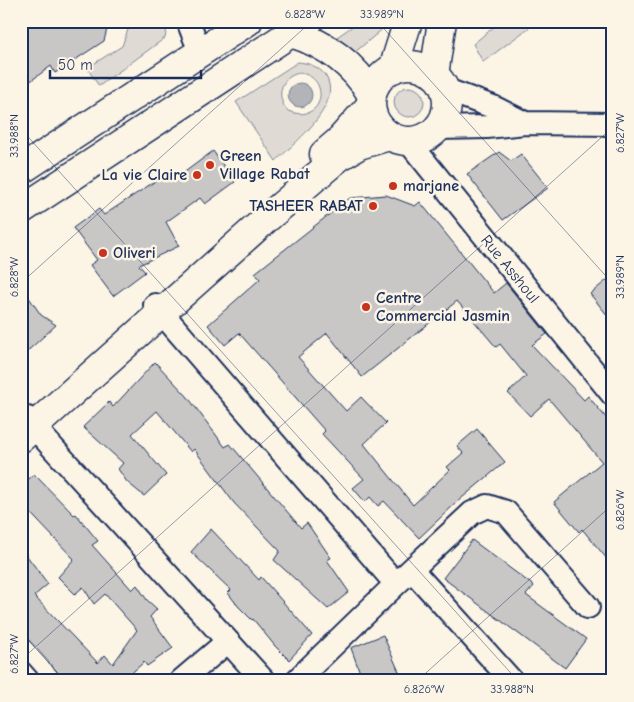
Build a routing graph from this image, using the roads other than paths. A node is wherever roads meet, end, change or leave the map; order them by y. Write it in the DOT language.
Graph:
graph roads {
  1 [pos="188,21"];
  2 [pos="408,21"];
  3 [pos="442,21"];
  4 [pos="244,24"];
  5 [pos="300,27"];
  6 [pos="202,51"];
  7 [pos="259,54"];
  8 [pos="392,69"];
  9 [pos="439,82"];
  10 [pos="372,100"];
  11 [pos="525,123"];
  12 [pos="613,124"];
  13 [pos="438,128"];
  14 [pos="399,138"];
  15 [pos="21,170"];
  16 [pos="21,210"];
  17 [pos="158,310"];
  18 [pos="613,395"];
  19 [pos="26,426"];
  20 [pos="404,577"];
  21 [pos="588,607"];
  22 [pos="227,642"];
  23 [pos="21,673"];
  24 [pos="305,678"];
  25 [pos="28,681"];
  26 [pos="181,681"];
  27 [pos="264,681"];
  28 [pos="512,681"];
  1 -- 6 [label="street"];
  2 -- 8 [label="main road"];
  3 -- 9 [label="main road"];
  4 -- 6 [label="main road"];
  4 -- 7 [label="main road"];
  5 -- 7 [label="main road"];
  5 -- 10 [label="main road"];
  6 -- 15 [label="main road"];
  7 -- 16 [label="main road"];
  8 -- 9 [label="main road"];
  8 -- 10 [label="main road"];
  9 -- 11 [label="street"];
  9 -- 13 [label="main road"];
  10 -- 14 [label="main road"];
  10 -- 17 [label="main road"];
  11 -- 12 [label="street"];
  11 -- 13 [label="street"];
  13 -- 14 [label="main road"];
  14 -- 17 [label="main road"];
  14 -- 18 [label="street, Rue Asshoul"];
  17 -- 19 [label="main road"];
  17 -- 20 [label="street"];
  19 -- 22 [label="street"];
  20 -- 21 [label="street"];
  20 -- 24 [label="street"];
  20 -- 28 [label="street"];
  22 -- 26 [label="street"];
  22 -- 27 [label="street"];
  23 -- 25 [label="street"];
}
